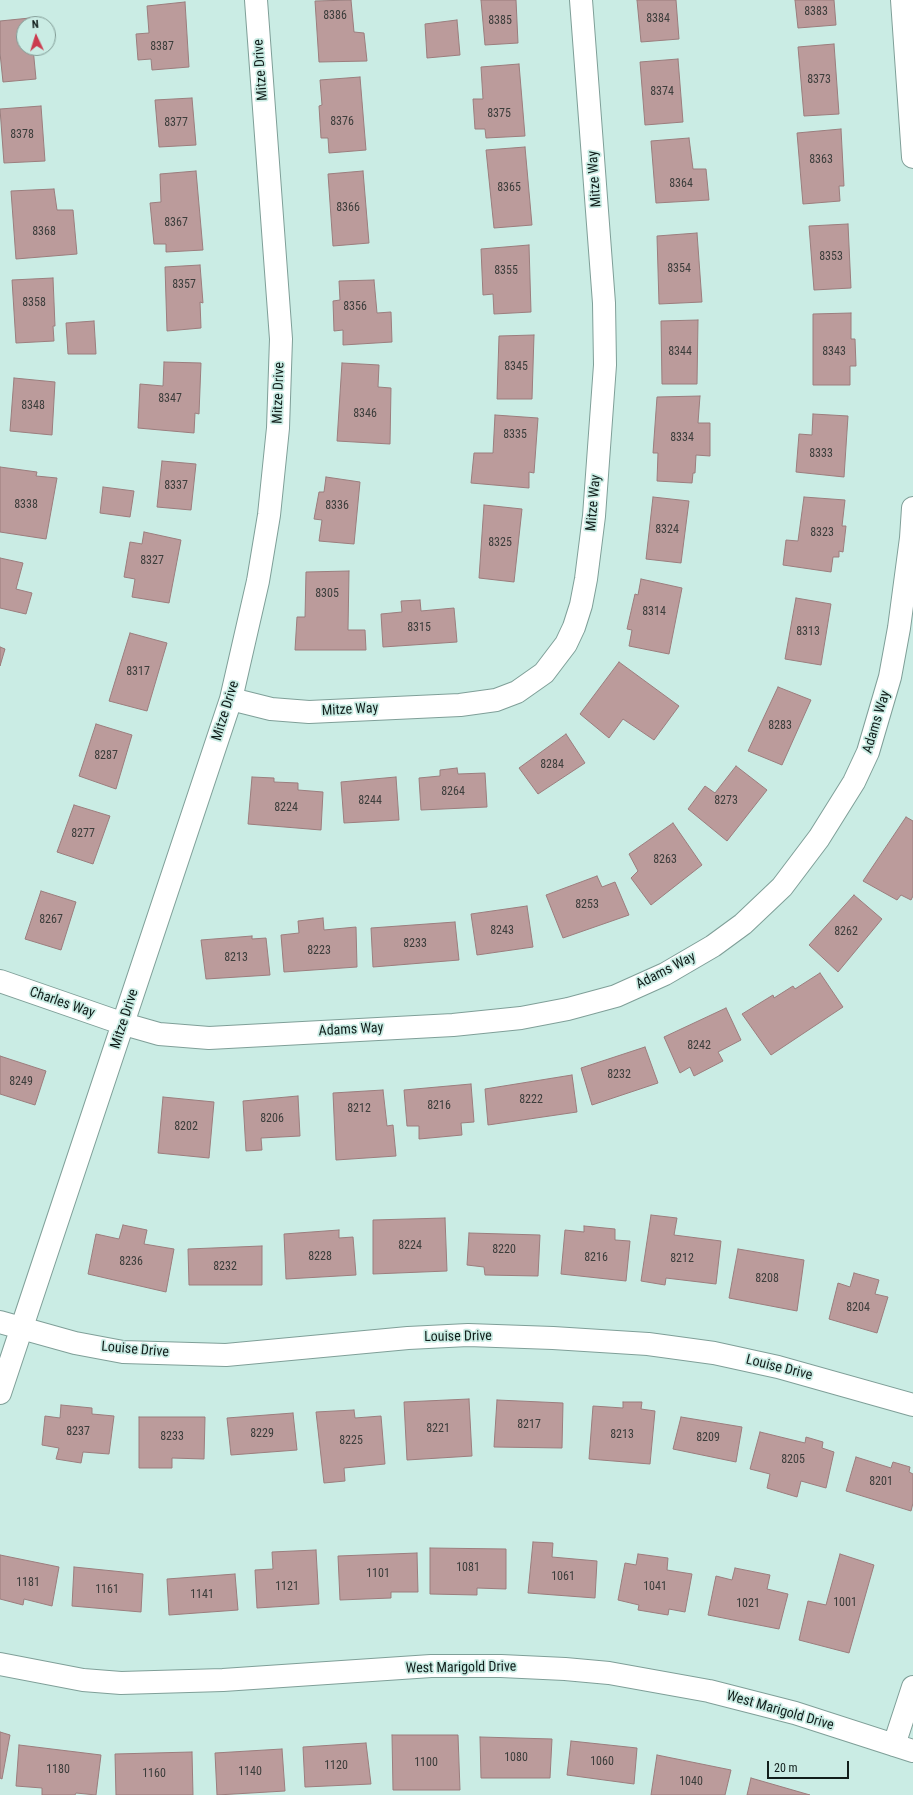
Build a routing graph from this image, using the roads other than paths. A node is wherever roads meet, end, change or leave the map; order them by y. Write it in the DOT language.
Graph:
graph roads {
  1 [pos="256,0"];
  2 [pos="581,0"];
  3 [pos="902,0"];
  4 [pos="913,157"];
  5 [pos="913,508"];
  6 [pos="231,699"];
  7 [pos="0,982"];
  8 [pos="124,1024"];
  9 [pos="0,1322"];
  10 [pos="21,1329"];
  11 [pos="0,1393"];
  12 [pos="913,1405"];
  13 [pos="0,1664"];
  14 [pos="913,1687"];
  15 [pos="904,1748"];
  1 -- 6 [label="street, Mitze Drive"];
  2 -- 6 [label="street, Mitze Way"];
  3 -- 4 [label="street"];
  5 -- 8 [label="street, Adams Way"];
  6 -- 8 [label="street, Mitze Drive"];
  7 -- 8 [label="street, Charles Way"];
  8 -- 10 [label="street, Mitze Drive"];
  9 -- 10 [label="street, Louise Drive"];
  10 -- 11 [label="street, Mitze Drive"];
  10 -- 12 [label="street, Louise Drive"];
  13 -- 15 [label="street, West Marigold Drive"];
  14 -- 15 [label="street"];
}
